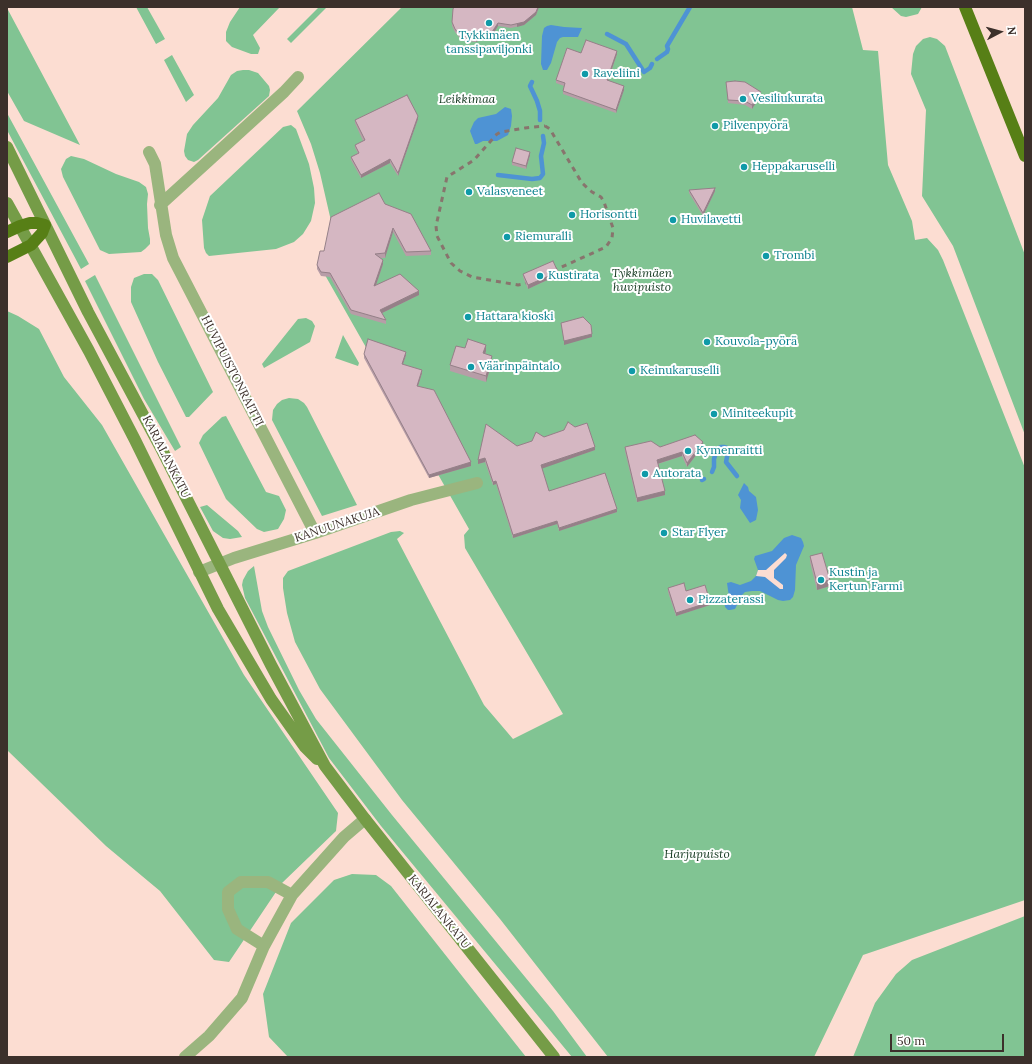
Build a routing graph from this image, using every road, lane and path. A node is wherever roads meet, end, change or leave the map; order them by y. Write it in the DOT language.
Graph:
graph roads {
  1 [pos="965,7"];
  2 [pos="298,77"];
  3 [pos="7,148"];
  4 [pos="149,152"];
  5 [pos="1025,156"];
  6 [pos="7,203"];
  7 [pos="160,205"];
  8 [pos="45,225"];
  9 [pos="20,226"];
  10 [pos="7,232"];
  11 [pos="31,246"];
  12 [pos="7,256"];
  13 [pos="477,483"];
  14 [pos="315,533"];
  15 [pos="219,563"];
  16 [pos="199,572"];
  17 [pos="325,766"];
  18 [pos="365,819"];
  19 [pos="292,895"];
  20 [pos="264,946"];
  21 [pos="185,1057"];
  22 [pos="554,1057"];
  1 -- 5 [label="highway"];
  2 -- 7 [label="street"];
  3 -- 8 [label="main road, KARJALANKATU"];
  4 -- 7 [label="street, HUVIPUISTONRAITTI"];
  6 -- 9 [label="main road, KARJALANKATU"];
  7 -- 14 [label="street, HUVIPUISTONRAITTI"];
  8 -- 9 [label="highway"];
  8 -- 11 [label="highway"];
  8 -- 15 [label="main road, KARJALANKATU"];
  9 -- 10 [label="highway"];
  9 -- 11 [label="main road, KARJALANKATU"];
  11 -- 12 [label="highway"];
  11 -- 16 [label="main road, KARJALANKATU"];
  13 -- 14 [label="street, KANUUNAKUJA"];
  14 -- 15 [label="street, KANUUNAKUJA"];
  15 -- 16 [label="street, KANUUNAKUJA"];
  15 -- 17 [label="main road, KARJALANKATU"];
  16 -- 17 [label="main road, KARJALANKATU"];
  17 -- 18 [label="main road, KARJALANKATU"];
  18 -- 19 [label="street"];
  18 -- 22 [label="main road, KARJALANKATU"];
  19 -- 20 [label="street"];
  19 -- 20 [label="street"];
  20 -- 21 [label="street"];
}
